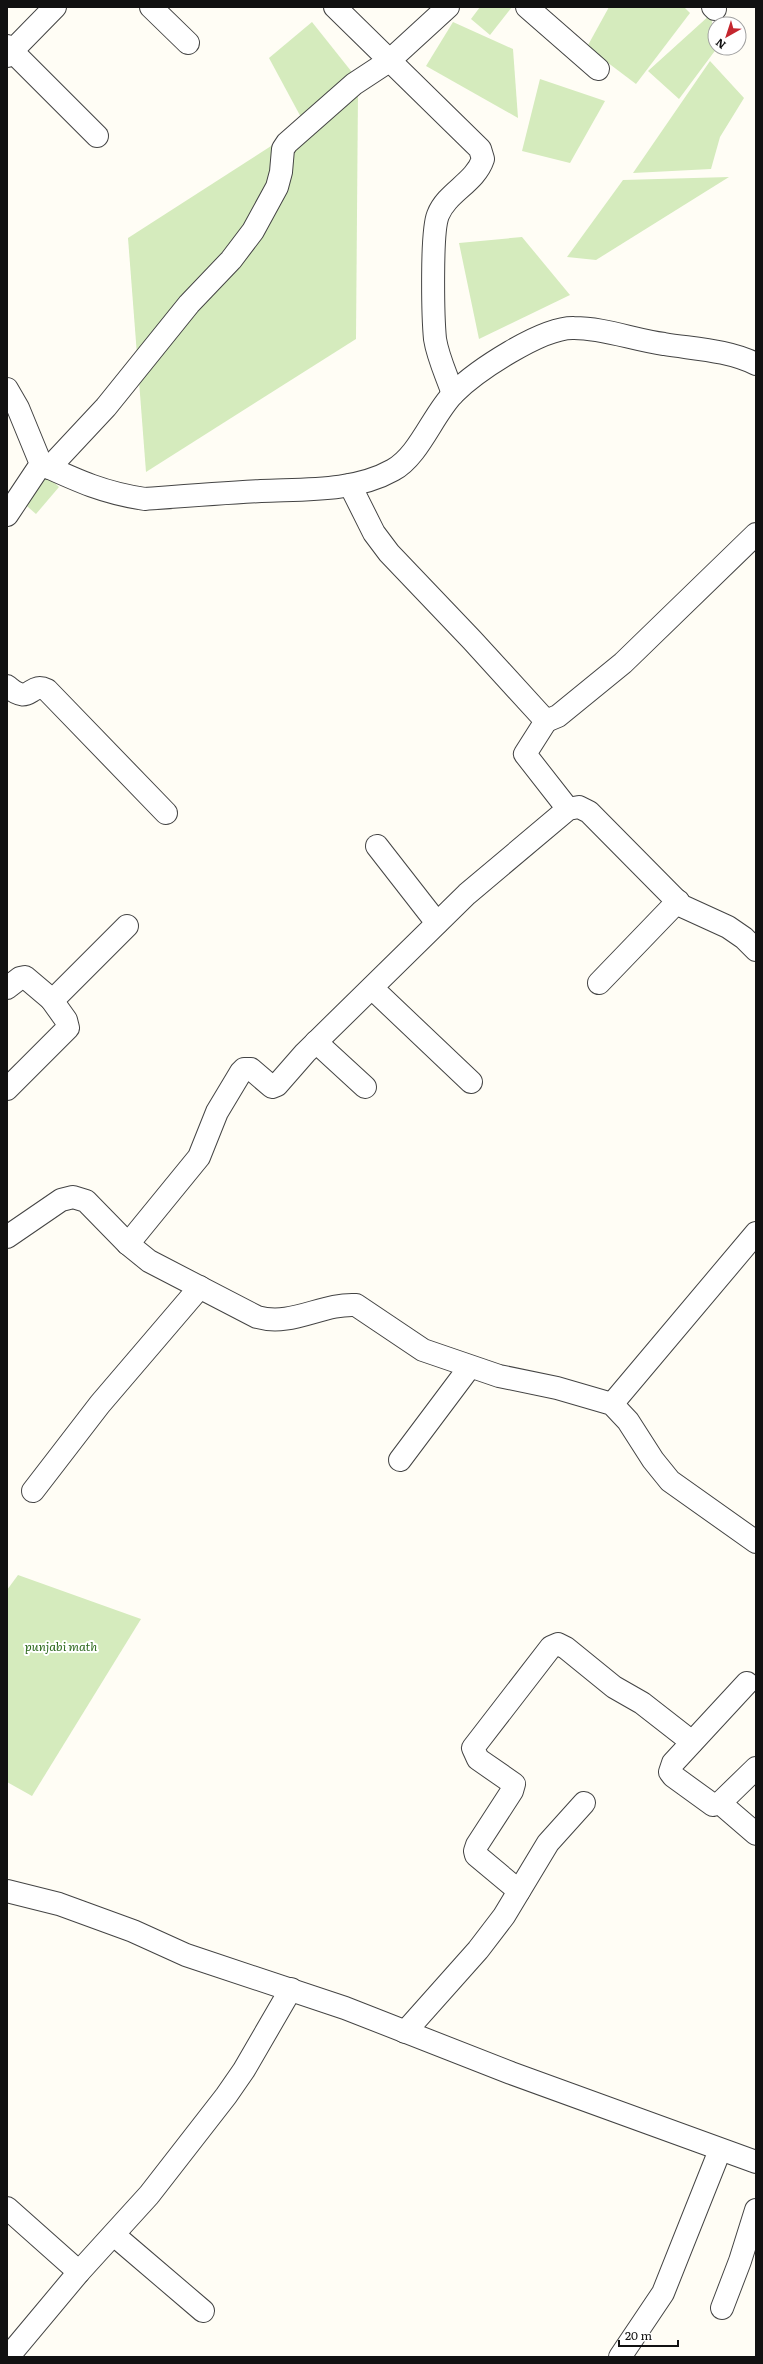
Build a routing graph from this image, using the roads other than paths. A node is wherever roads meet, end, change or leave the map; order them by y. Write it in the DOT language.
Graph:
graph roads {
  1 [pos="55,7"];
  2 [pos="150,7"];
  3 [pos="335,7"];
  4 [pos="448,7"];
  5 [pos="527,7"];
  6 [pos="188,43"];
  7 [pos="9,51"];
  8 [pos="389,61"];
  9 [pos="598,69"];
  10 [pos="97,136"];
  11 [pos="756,364"];
  12 [pos="7,389"];
  13 [pos="454,394"];
  14 [pos="45,466"];
  15 [pos="350,485"];
  16 [pos="7,515"];
  17 [pos="756,534"];
  18 [pos="7,686"];
  19 [pos="546,721"];
  20 [pos="568,809"];
  21 [pos="166,813"];
  22 [pos="377,846"];
  23 [pos="678,901"];
  24 [pos="437,923"];
  25 [pos="127,926"];
  26 [pos="756,950"];
  27 [pos="599,983"];
  28 [pos="7,988"];
  29 [pos="372,988"];
  30 [pos="51,999"];
  31 [pos="316,1042"];
  32 [pos="471,1082"];
  33 [pos="365,1087"];
  34 [pos="7,1089"];
  35 [pos="756,1233"];
  36 [pos="7,1237"];
  37 [pos="128,1244"];
  38 [pos="200,1287"];
  39 [pos="469,1368"];
  40 [pos="612,1404"];
  41 [pos="400,1460"];
  42 [pos="33,1491"];
  43 [pos="756,1542"];
  44 [pos="747,1683"];
  45 [pos="692,1742"];
  46 [pos="756,1768"];
  47 [pos="720,1803"];
  48 [pos="584,1804"];
  49 [pos="756,1834"];
  50 [pos="7,1891"];
  51 [pos="519,1891"];
  52 [pos="291,1988"];
  53 [pos="404,2032"];
  54 [pos="720,2150"];
  55 [pos="756,2162"];
  56 [pos="7,2208"];
  57 [pos="756,2210"];
  58 [pos="114,2235"];
  59 [pos="79,2272"];
  60 [pos="722,2308"];
  61 [pos="204,2311"];
  62 [pos="8,2357"];
  63 [pos="620,2357"];
  1 -- 7 [label="street"];
  2 -- 6 [label="street"];
  3 -- 8 [label="street"];
  4 -- 8 [label="street"];
  5 -- 9 [label="street"];
  7 -- 10 [label="street"];
  8 -- 13 [label="street"];
  8 -- 14 [label="street"];
  11 -- 13 [label="street"];
  12 -- 14 [label="street"];
  13 -- 15 [label="street"];
  14 -- 15 [label="street"];
  14 -- 16 [label="street"];
  15 -- 19 [label="street"];
  17 -- 19 [label="street"];
  18 -- 21 [label="street"];
  19 -- 20 [label="street"];
  20 -- 23 [label="street"];
  20 -- 24 [label="street"];
  22 -- 24 [label="street"];
  23 -- 26 [label="street"];
  23 -- 27 [label="street"];
  24 -- 29 [label="street"];
  25 -- 30 [label="street"];
  28 -- 30 [label="street"];
  29 -- 31 [label="street"];
  29 -- 32 [label="street"];
  30 -- 34 [label="street"];
  31 -- 33 [label="street"];
  31 -- 37 [label="street"];
  35 -- 40 [label="street"];
  36 -- 37 [label="street"];
  37 -- 38 [label="street"];
  38 -- 39 [label="street"];
  38 -- 42 [label="street"];
  39 -- 40 [label="street"];
  39 -- 41 [label="street"];
  40 -- 43 [label="street"];
  44 -- 45 [label="street"];
  45 -- 47 [label="street"];
  45 -- 51 [label="street"];
  46 -- 47 [label="street"];
  47 -- 49 [label="street"];
  48 -- 51 [label="street"];
  50 -- 52 [label="street"];
  51 -- 53 [label="street"];
  52 -- 53 [label="street"];
  52 -- 58 [label="street"];
  53 -- 54 [label="street"];
  54 -- 55 [label="street"];
  54 -- 63 [label="street"];
  56 -- 59 [label="street"];
  57 -- 60 [label="street"];
  58 -- 59 [label="street"];
  58 -- 61 [label="street"];
  59 -- 62 [label="street"];
}
